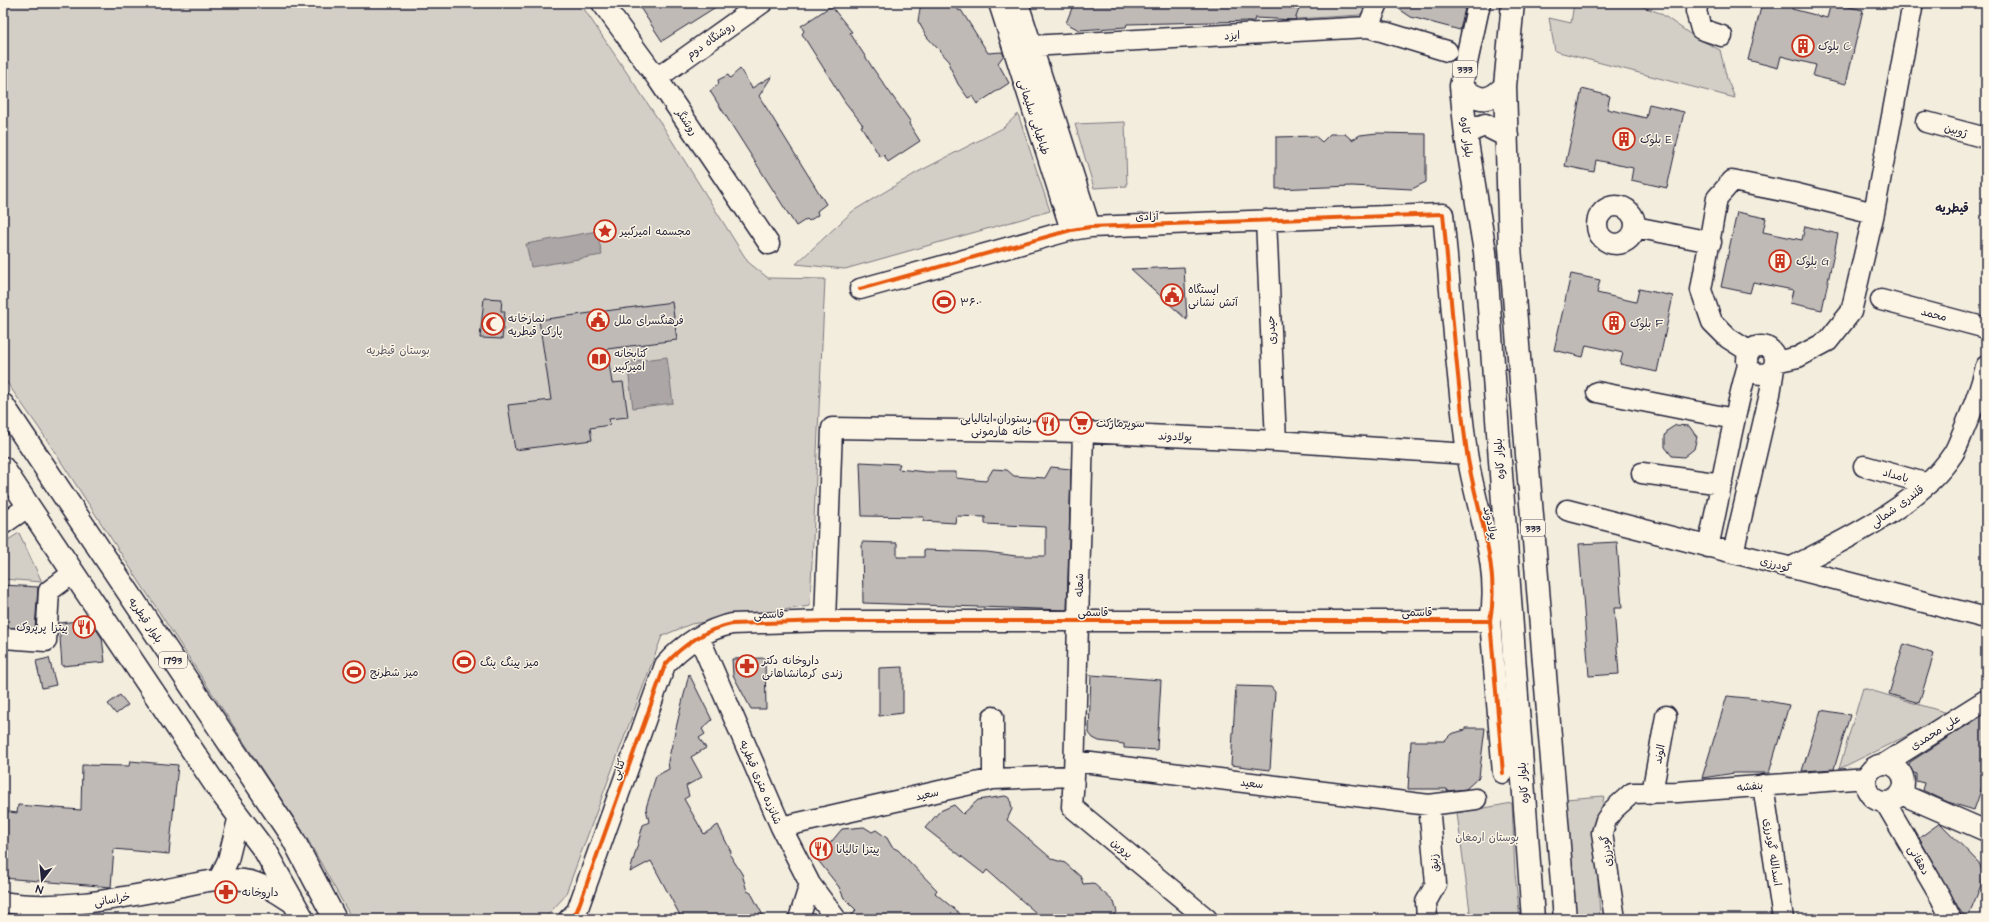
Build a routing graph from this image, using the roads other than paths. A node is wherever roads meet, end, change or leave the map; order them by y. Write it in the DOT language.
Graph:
graph roads {
  1 [pos="602,3"];
  2 [pos="762,3"];
  3 [pos="999,3"];
  4 [pos="1018,3"];
  5 [pos="1378,3"];
  6 [pos="1479,3"];
  7 [pos="1513,3"];
  8 [pos="1698,3"];
  9 [pos="1913,3"];
  10 [pos="1368,27"];
  11 [pos="1722,36"];
  12 [pos="1022,48"];
  13 [pos="1447,51"];
  14 [pos="657,78"];
  15 [pos="1461,86"];
  16 [pos="1505,86"];
  17 [pos="1926,122"];
  18 [pos="1466,136"];
  19 [pos="1506,136"];
  20 [pos="1986,138"];
  21 [pos="1874,213"];
  22 [pos="1266,220"];
  23 [pos="1635,227"];
  24 [pos="1081,229"];
  25 [pos="1711,242"];
  26 [pos="769,244"];
  27 [pos="860,288"];
  28 [pos="1881,300"];
  29 [pos="1986,328"];
  30 [pos="1749,358"];
  31 [pos="1776,362"];
  32 [pos="1986,366"];
  33 [pos="1983,391"];
  34 [pos="1597,392"];
  35 [pos="3,405"];
  36 [pos="1734,419"];
  37 [pos="1083,432"];
  38 [pos="1276,441"];
  39 [pos="1467,454"];
  40 [pos="1864,466"];
  41 [pos="3,468"];
  42 [pos="1642,473"];
  43 [pos="1722,484"];
  44 [pos="1928,484"];
  45 [pos="29,506"];
  46 [pos="1567,510"];
  47 [pos="3,524"];
  48 [pos="1708,547"];
  49 [pos="1733,553"];
  50 [pos="1790,568"];
  51 [pos="73,573"];
  52 [pos="1986,618"];
  53 [pos="825,621"];
  54 [pos="1078,621"];
  55 [pos="1490,621"];
  56 [pos="699,637"];
  57 [pos="3,638"];
  58 [pos="1986,700"];
  59 [pos="1666,716"];
  60 [pos="993,717"];
  61 [pos="1884,764"];
  62 [pos="1074,768"];
  63 [pos="248,770"];
  64 [pos="1503,773"];
  65 [pos="1867,778"];
  66 [pos="993,779"];
  67 [pos="1763,785"];
  68 [pos="219,790"];
  69 [pos="1642,793"];
  70 [pos="1893,798"];
  71 [pos="1476,799"];
  72 [pos="1429,805"];
  73 [pos="239,816"];
  74 [pos="781,827"];
  75 [pos="1986,831"];
  76 [pos="292,837"];
  77 [pos="265,851"];
  78 [pos="220,879"];
  79 [pos="810,884"];
  80 [pos="12,909"];
  81 [pos="299,911"];
  82 [pos="1196,915"];
  83 [pos="576,916"];
  84 [pos="335,919"];
  85 [pos="799,919"];
  86 [pos="836,919"];
  87 [pos="1427,919"];
  88 [pos="1533,919"];
  89 [pos="1565,919"];
  90 [pos="1615,919"];
  91 [pos="1783,919"];
  92 [pos="1951,919"];
  1 -- 14 [label="street, روشنگر"];
  2 -- 14 [label="street, روشنگاه دوم"];
  3 -- 12 [label="street, طباطبایی سلیمانی"];
  4 -- 12 [label="street, طباطبایی سلیمانی"];
  5 -- 10 [label="street"];
  6 -- 15 [label="main road, بلوار کاوه / 333"];
  7 -- 16 [label="main road, 333"];
  8 -- 11 [label="street"];
  9 -- 21 [label="street"];
  10 -- 12 [label="street, ایزد"];
  10 -- 13 [label="street, ایزد"];
  12 -- 24 [label="street, طباطبایی سلیمانی"];
  14 -- 26 [label="street, روشنگر"];
  15 -- 16 [label="main road"];
  15 -- 18 [label="main road, بلوار کاوه / 333"];
  16 -- 19 [label="main road, 333"];
  17 -- 20 [label="street, ژوبین"];
  18 -- 19 [label="main road"];
  18 -- 88 [label="main road, بلوار کاوه / 333"];
  19 -- 89 [label="main road, 333"];
  21 -- 25 [label="street"];
  21 -- 31 [label="street"];
  22 -- 24 [label="street, آزادی"];
  22 -- 38 [label="street, حیدری"];
  22 -- 39 [label="street, آزادی"];
  23 -- 25 [label="street"];
  24 -- 27 [label="street, آزادی"];
  25 -- 30 [label="street"];
  28 -- 29 [label="street, محمد"];
  30 -- 31 [label="street"];
  30 -- 36 [label="street"];
  31 -- 49 [label="street"];
  32 -- 33 [label="street, قلندری شمالی"];
  33 -- 44 [label="street, قلندری شمالی"];
  34 -- 36 [label="street"];
  35 -- 63 [label="main road, بلوار قیطریه / 1793"];
  36 -- 43 [label="street"];
  37 -- 38 [label="street, پولادوند"];
  37 -- 53 [label="street, پولادوند"];
  37 -- 54 [label="street, شعله"];
  38 -- 39 [label="street, پولادوند"];
  39 -- 55 [label="street, پولادوند"];
  40 -- 44 [label="street, بامداد"];
  41 -- 45 [label="main road"];
  42 -- 43 [label="street"];
  43 -- 48 [label="street"];
  44 -- 50 [label="street, قلندری شمالی"];
  45 -- 47 [label="street"];
  45 -- 51 [label="main road"];
  46 -- 48 [label="street, گودرزی"];
  48 -- 49 [label="street, گودرزی"];
  49 -- 50 [label="street, گودرزی"];
  50 -- 52 [label="street, گودرزی"];
  51 -- 57 [label="street"];
  51 -- 68 [label="main road"];
  53 -- 54 [label="street, قاسمی"];
  53 -- 56 [label="street, قاسمی"];
  54 -- 55 [label="street, قاسمی"];
  54 -- 62 [label="street, شعله"];
  55 -- 64 [label="street, پولادوند"];
  56 -- 74 [label="street, شانزده متری قیطریه"];
  56 -- 83 [label="street, کتابی"];
  58 -- 61 [label="street, علی محمدی"];
  59 -- 69 [label="street, الوند"];
  60 -- 66 [label="street"];
  61 -- 65 [label="street"];
  61 -- 70 [label="street"];
  62 -- 66 [label="street, سعید"];
  62 -- 72 [label="street, سعید"];
  62 -- 82 [label="street, پروین"];
  63 -- 68 [label="main road"];
  63 -- 76 [label="main road, بلوار قیطریه / 1793"];
  65 -- 67 [label="street, بنفشه"];
  65 -- 70 [label="street"];
  66 -- 74 [label="street, سعید"];
  67 -- 69 [label="street, بنفشه"];
  67 -- 91 [label="street, اسدالله گودرزی"];
  68 -- 73 [label="main road"];
  69 -- 90 [label="street, گودرزی"];
  70 -- 75 [label="street"];
  70 -- 92 [label="street, دهقانی"];
  71 -- 72 [label="street, سعید"];
  72 -- 87 [label="street, زنبق"];
  73 -- 77 [label="main road"];
  73 -- 78 [label="street"];
  74 -- 79 [label="street, شانزده متری قیطریه"];
  76 -- 77 [label="main road"];
  76 -- 84 [label="main road, بلوار قیطریه / 1793"];
  77 -- 81 [label="main road"];
  78 -- 80 [label="street, خراسانی"];
  78 -- 81 [label="street, خراسانی"];
  79 -- 85 [label="street"];
  79 -- 86 [label="street, شانزده متری قیطریه"];
}
